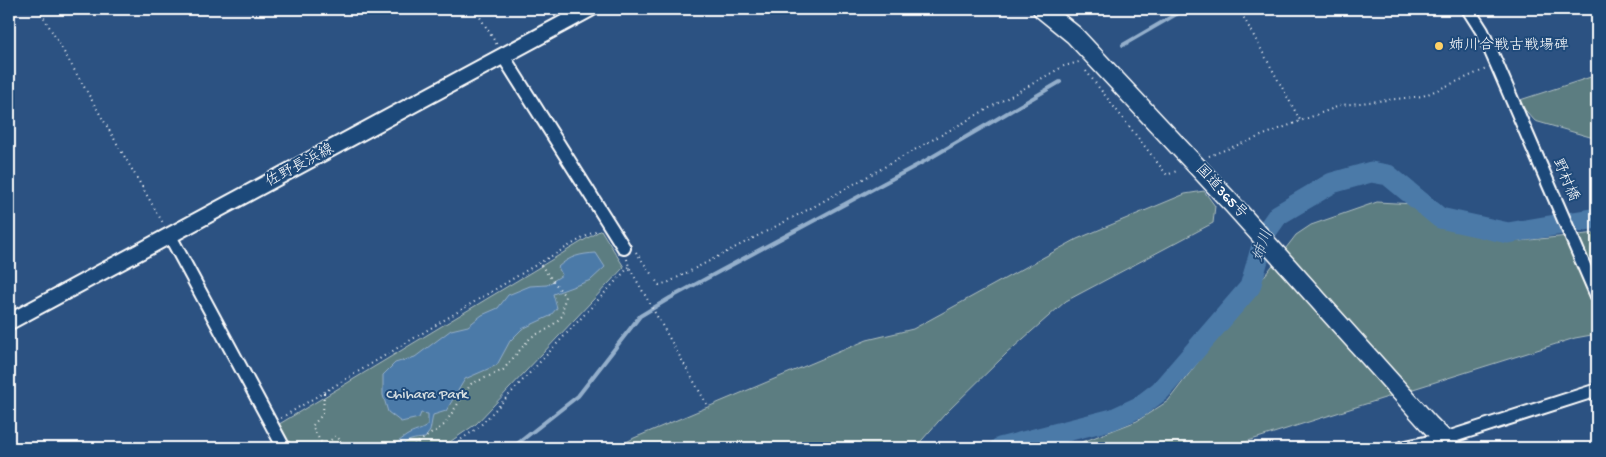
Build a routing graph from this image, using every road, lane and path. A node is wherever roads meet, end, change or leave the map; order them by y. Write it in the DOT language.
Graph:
graph roads {
  1 [pos="39,9"];
  2 [pos="475,9"];
  3 [pos="590,9"];
  4 [pos="1042,9"];
  5 [pos="1238,9"];
  6 [pos="1468,9"];
  7 [pos="503,56"];
  8 [pos="1301,121"];
  9 [pos="813,206"];
  10 [pos="608,224"];
  11 [pos="170,236"];
  12 [pos="624,248"];
  13 [pos="539,263"];
  14 [pos="629,267"];
  15 [pos="1597,296"];
  16 [pos="9,322"];
  17 [pos="1597,390"];
  18 [pos="324,392"];
  19 [pos="709,408"];
  20 [pos="271,424"];
  21 [pos="1448,444"];
  22 [pos="284,448"];
  23 [pos="348,448"];
  24 [pos="410,448"];
  25 [pos="449,448"];
  26 [pos="1401,448"];
  1 -- 11 [label="path"];
  2 -- 7 [label="path"];
  3 -- 7 [label="main road, 佐野長浜線"];
  4 -- 21 [label="highway, 国道365号"];
  5 -- 8 [label="path"];
  6 -- 15 [label="street, 野村橋"];
  7 -- 10 [label="street"];
  7 -- 11 [label="main road, 佐野長浜線"];
  9 -- 12 [label="path"];
  10 -- 12 [label="street"];
  10 -- 13 [label="path"];
  11 -- 16 [label="main road, 佐野長浜線"];
  11 -- 20 [label="street"];
  12 -- 14 [label="path"];
  13 -- 18 [label="path"];
  13 -- 24 [label="path"];
  14 -- 19 [label="path"];
  14 -- 25 [label="path"];
  17 -- 21 [label="street"];
  18 -- 20 [label="path"];
  18 -- 23 [label="path"];
  20 -- 22 [label="street"];
  21 -- 26 [label="street"];
}
